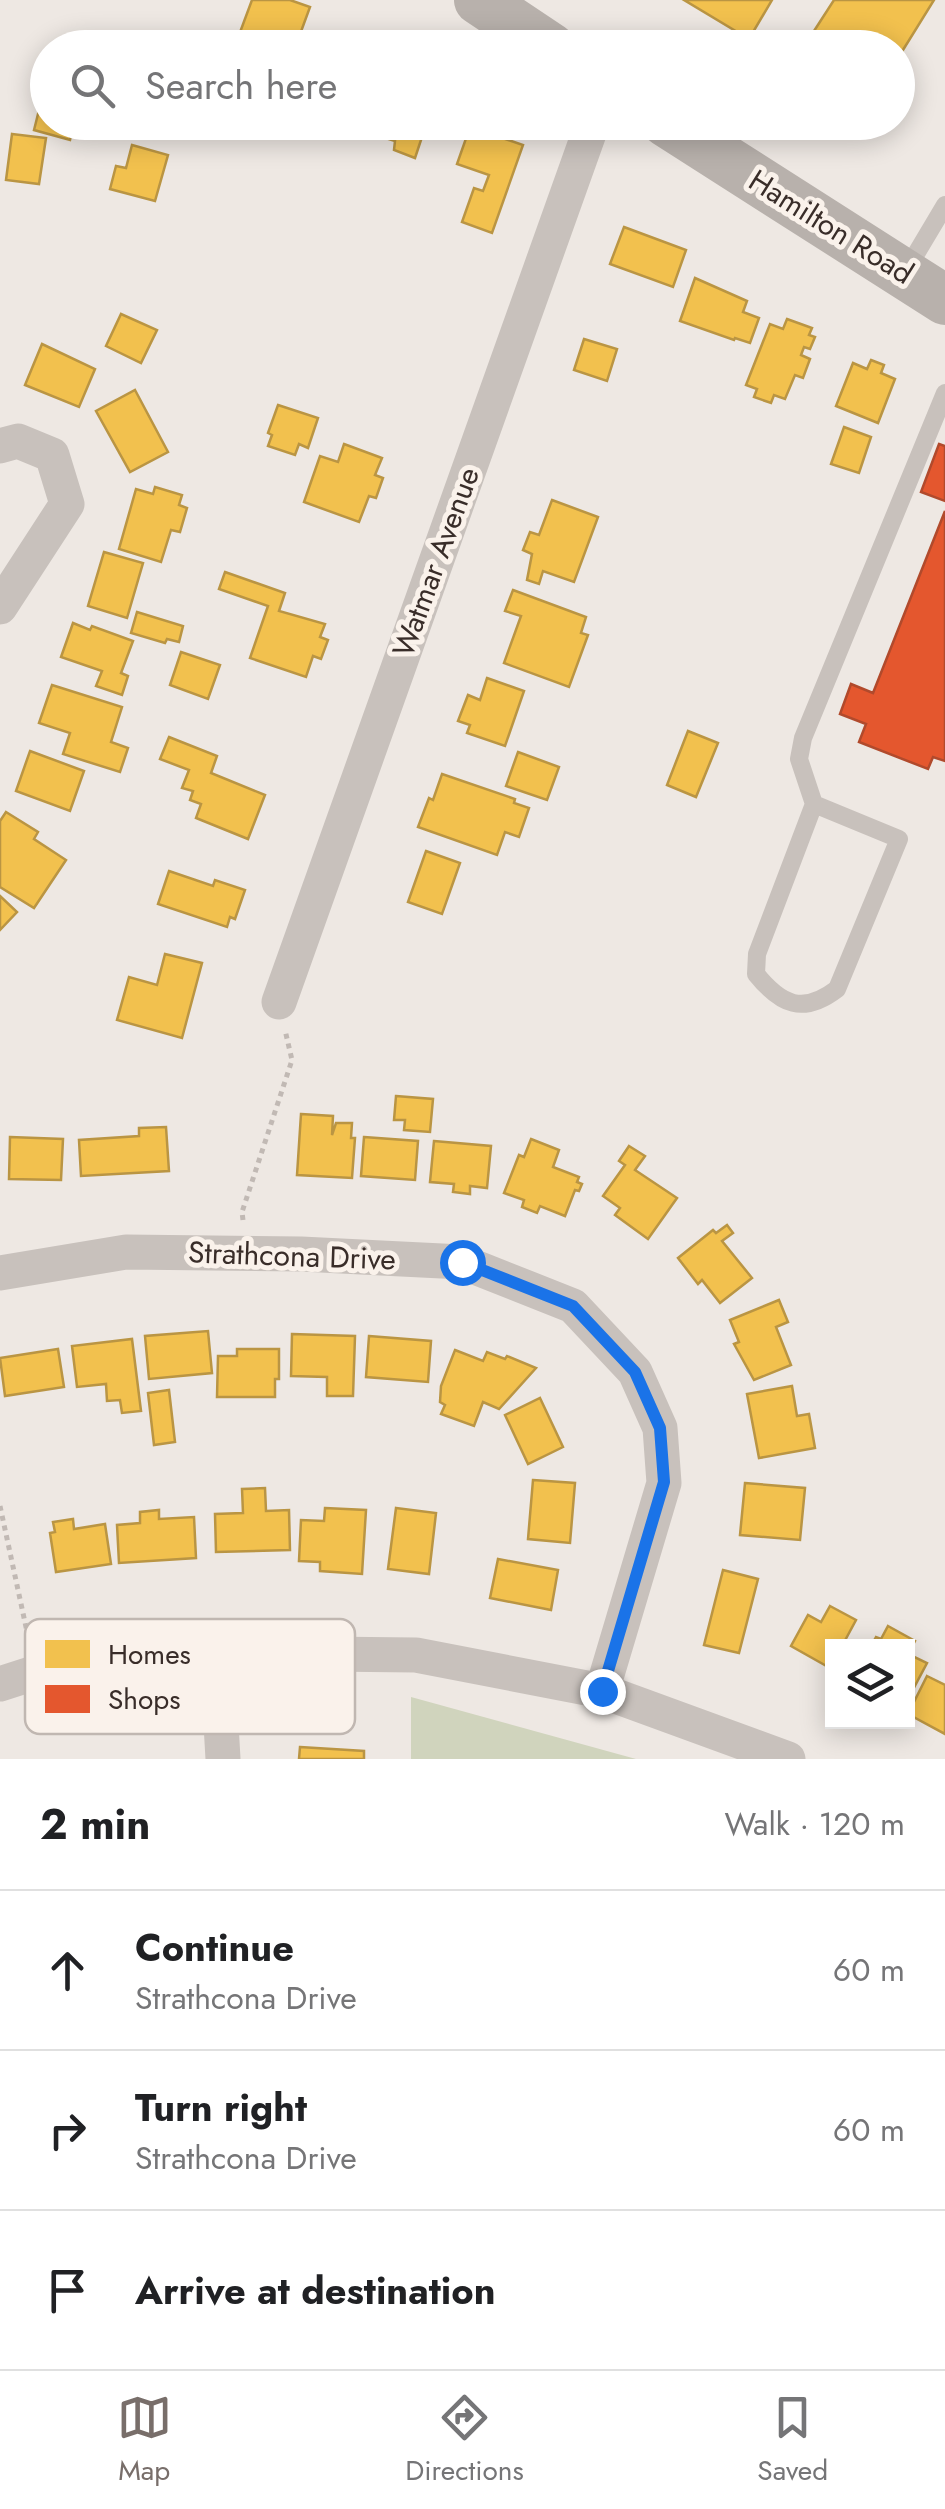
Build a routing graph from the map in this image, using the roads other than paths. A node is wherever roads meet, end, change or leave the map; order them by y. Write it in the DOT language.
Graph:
graph roads {
  1 [pos="479,0"];
  2 [pos="523,30"];
  3 [pos="587,140"];
  4 [pos="694,140"];
  5 [pos="945,205"];
  6 [pos="924,287"];
  7 [pos="945,392"];
  8 [pos="0,446"];
  9 [pos="0,608"];
  10 [pos="814,804"];
  11 [pos="280,1002"];
  12 [pos="0,1273"];
  13 [pos="355,1654"];
  14 [pos="602,1691"];
  15 [pos="222,1734"];
  16 [pos="223,1759"];
  17 [pos="788,1759"];
  1 -- 2 [label="main road"];
  3 -- 11 [label="street, Watmar Avenue"];
  4 -- 6 [label="main road, Hamilton Road"];
  5 -- 6 [label="lane"];
  7 -- 10 [label="lane"];
  8 -- 9 [label="street"];
  10 -- 10 [label="lane"];
  12 -- 14 [label="street, Strathcona Drive"];
  13 -- 14 [label="street"];
  14 -- 17 [label="street"];
  15 -- 16 [label="street"];
}
